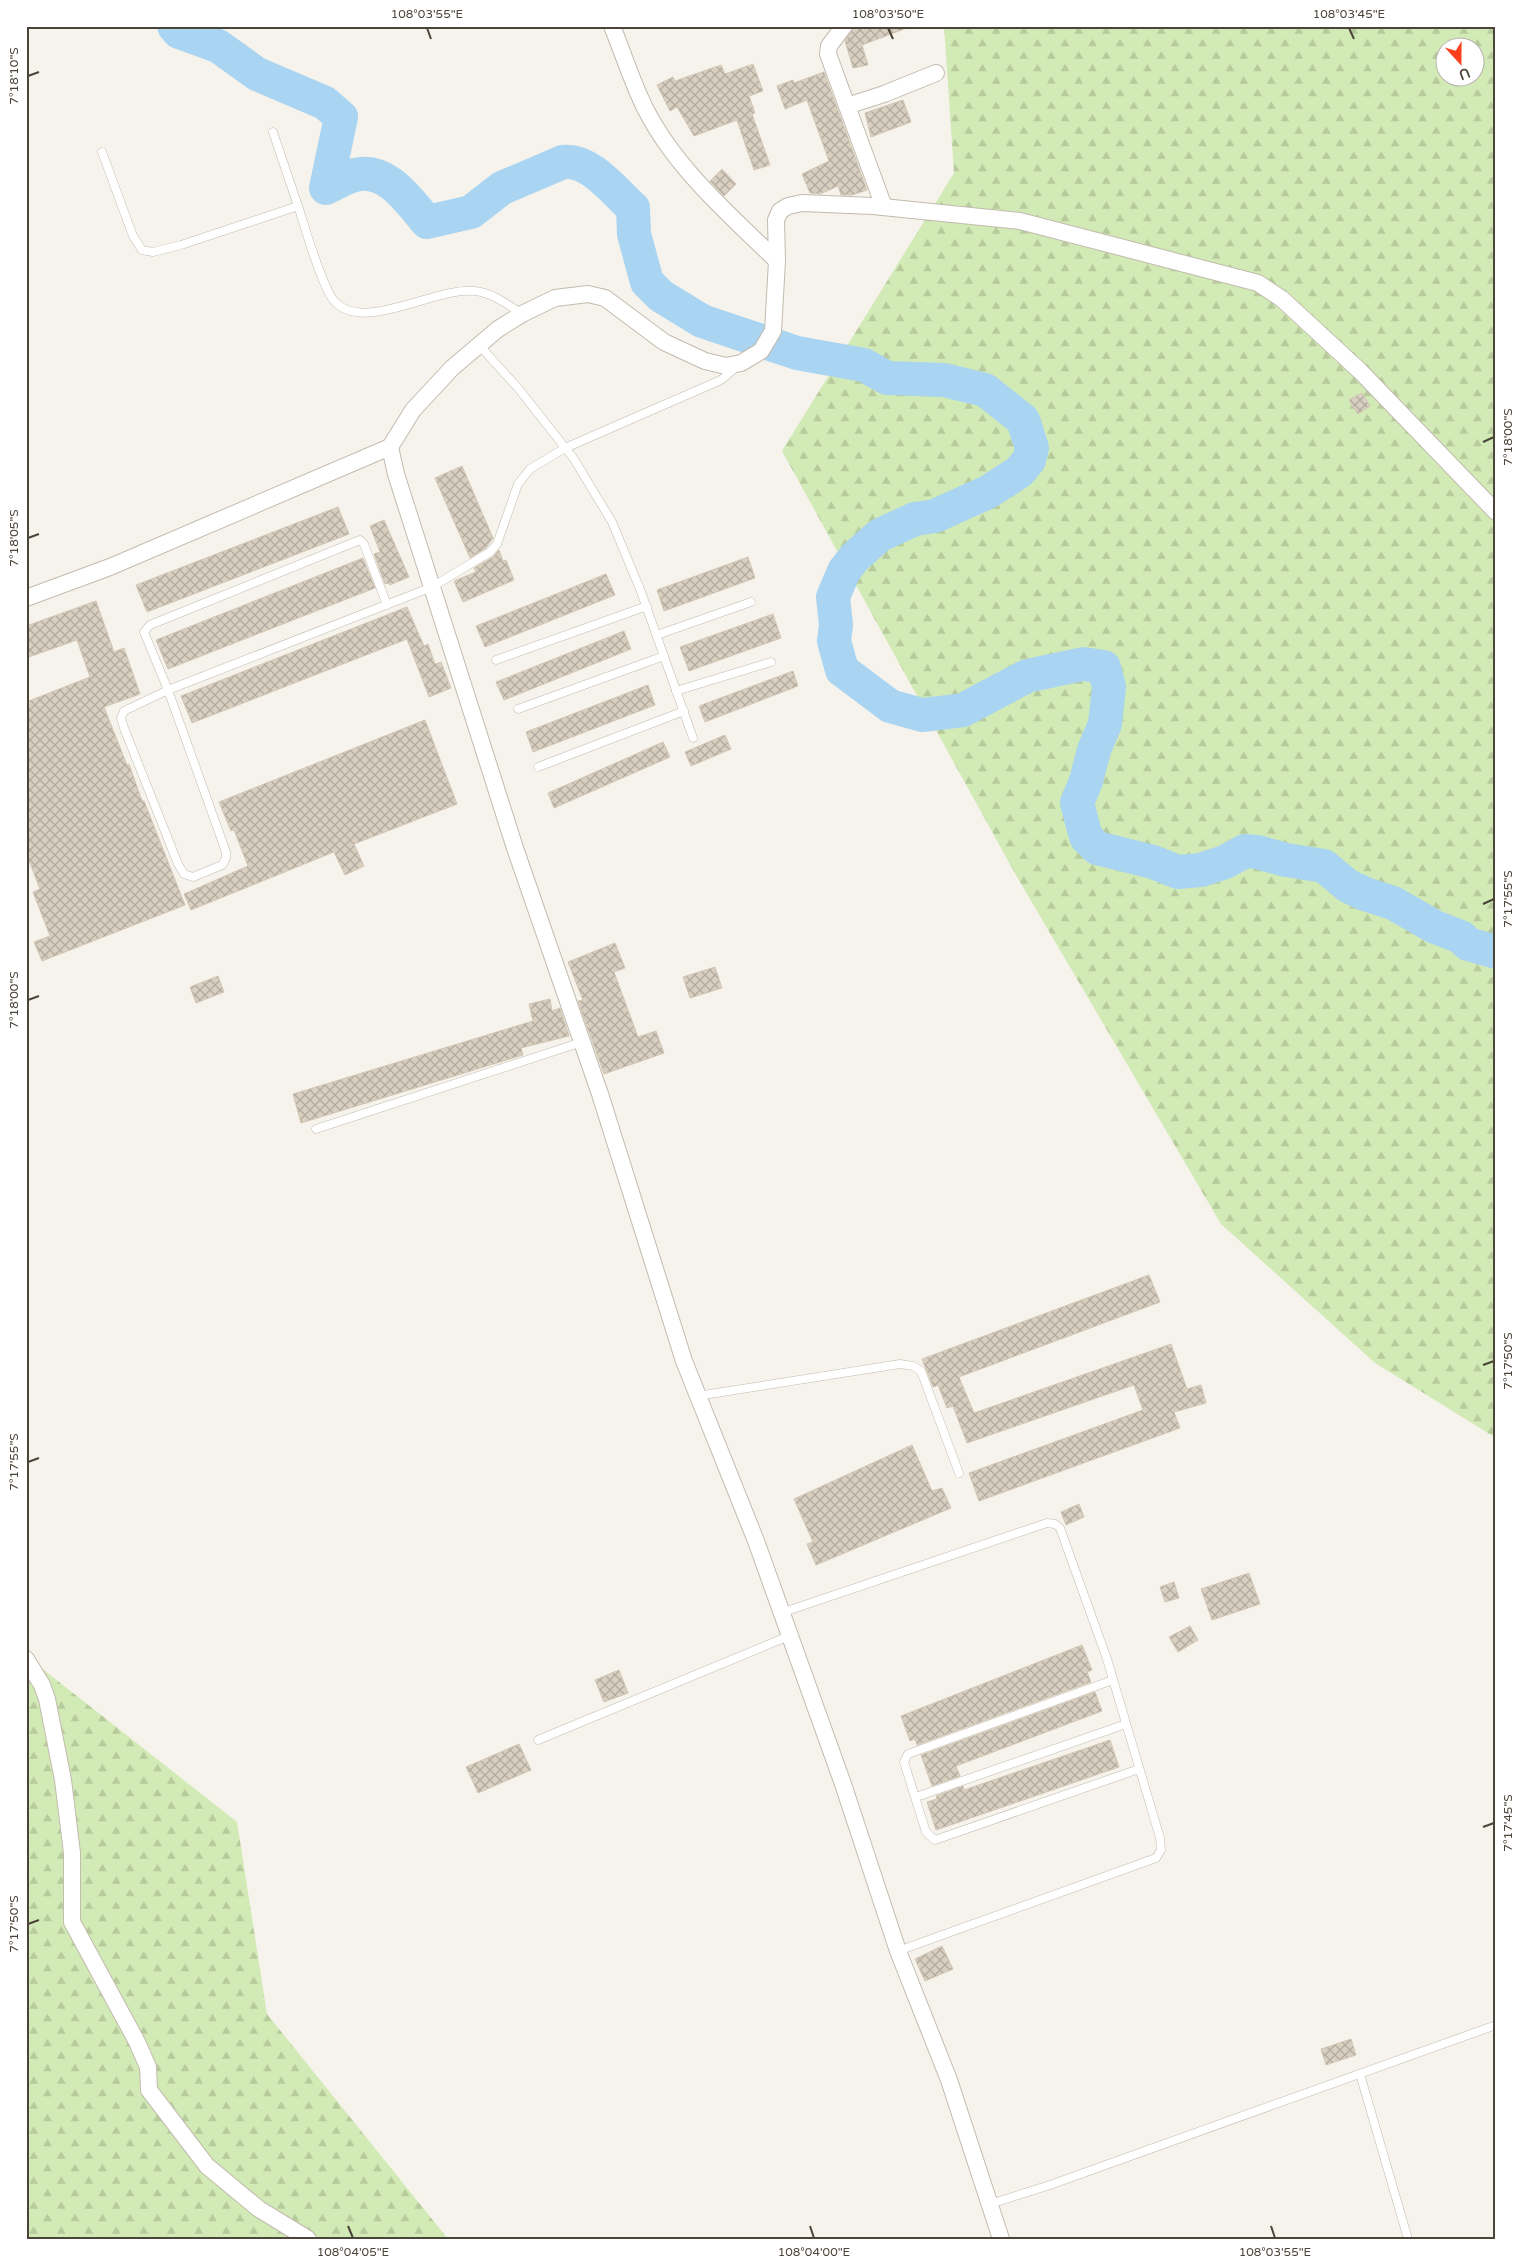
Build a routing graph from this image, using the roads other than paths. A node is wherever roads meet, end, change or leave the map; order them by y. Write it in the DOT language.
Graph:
graph roads {
  1 [pos="612,26"];
  2 [pos="844,26"];
  3 [pos="936,73"];
  4 [pos="847,106"];
  5 [pos="273,132"];
  6 [pos="102,152"];
  7 [pos="298,206"];
  8 [pos="884,207"];
  9 [pos="777,261"];
  10 [pos="522,314"];
  11 [pos="479,345"];
  12 [pos="741,363"];
  13 [pos="390,447"];
  14 [pos="565,448"];
  15 [pos="1496,512"];
  16 [pos="432,587"];
  17 [pos="26,598"];
  18 [pos="751,602"];
  19 [pos="387,605"];
  20 [pos="646,606"];
  21 [pos="657,635"];
  22 [pos="664,656"];
  23 [pos="496,660"];
  24 [pos="771,662"];
  25 [pos="168,690"];
  26 [pos="676,691"];
  27 [pos="518,709"];
  28 [pos="684,711"];
  29 [pos="694,738"];
  30 [pos="538,767"];
  31 [pos="582,1042"];
  32 [pos="316,1129"];
  33 [pos="697,1396"];
  34 [pos="959,1473"];
  35 [pos="781,1613"];
  36 [pos="788,1636"];
  37 [pos="26,1659"];
  38 [pos="1113,1680"];
  39 [pos="1126,1724"];
  40 [pos="538,1740"];
  41 [pos="1139,1769"];
  42 [pos="916,1797"];
  43 [pos="898,1951"];
  44 [pos="1496,2025"];
  45 [pos="1360,2074"];
  46 [pos="990,2204"];
  47 [pos="308,2239"];
  48 [pos="1001,2239"];
  49 [pos="1408,2239"];
  1 -- 9 [label="street"];
  2 -- 4 [label="street"];
  3 -- 4 [label="street"];
  4 -- 8 [label="street"];
  5 -- 7 [label="lane"];
  6 -- 7 [label="lane"];
  7 -- 10 [label="lane"];
  8 -- 9 [label="street"];
  8 -- 15 [label="street"];
  9 -- 12 [label="street"];
  10 -- 11 [label="street"];
  10 -- 12 [label="street"];
  11 -- 13 [label="street"];
  11 -- 14 [label="lane"];
  12 -- 14 [label="lane"];
  13 -- 16 [label="street"];
  13 -- 17 [label="street"];
  14 -- 16 [label="lane"];
  14 -- 20 [label="lane"];
  16 -- 19 [label="lane"];
  16 -- 31 [label="street"];
  18 -- 21 [label="lane"];
  19 -- 25 [label="lane"];
  19 -- 25 [label="lane"];
  20 -- 21 [label="lane"];
  20 -- 23 [label="lane"];
  21 -- 22 [label="lane"];
  22 -- 26 [label="lane"];
  22 -- 27 [label="lane"];
  24 -- 26 [label="lane"];
  25 -- 25 [label="lane"];
  26 -- 28 [label="lane"];
  28 -- 29 [label="lane"];
  28 -- 30 [label="lane"];
  31 -- 32 [label="lane"];
  31 -- 33 [label="street"];
  33 -- 34 [label="lane"];
  33 -- 35 [label="street"];
  35 -- 36 [label="street"];
  35 -- 38 [label="lane"];
  36 -- 40 [label="lane"];
  36 -- 43 [label="street"];
  37 -- 47 [label="street"];
  38 -- 39 [label="lane"];
  38 -- 42 [label="lane"];
  39 -- 41 [label="lane"];
  39 -- 42 [label="lane"];
  41 -- 42 [label="lane"];
  41 -- 43 [label="lane"];
  43 -- 46 [label="street"];
  44 -- 45 [label="lane"];
  45 -- 46 [label="lane"];
  45 -- 49 [label="lane"];
  46 -- 48 [label="street"];
}
